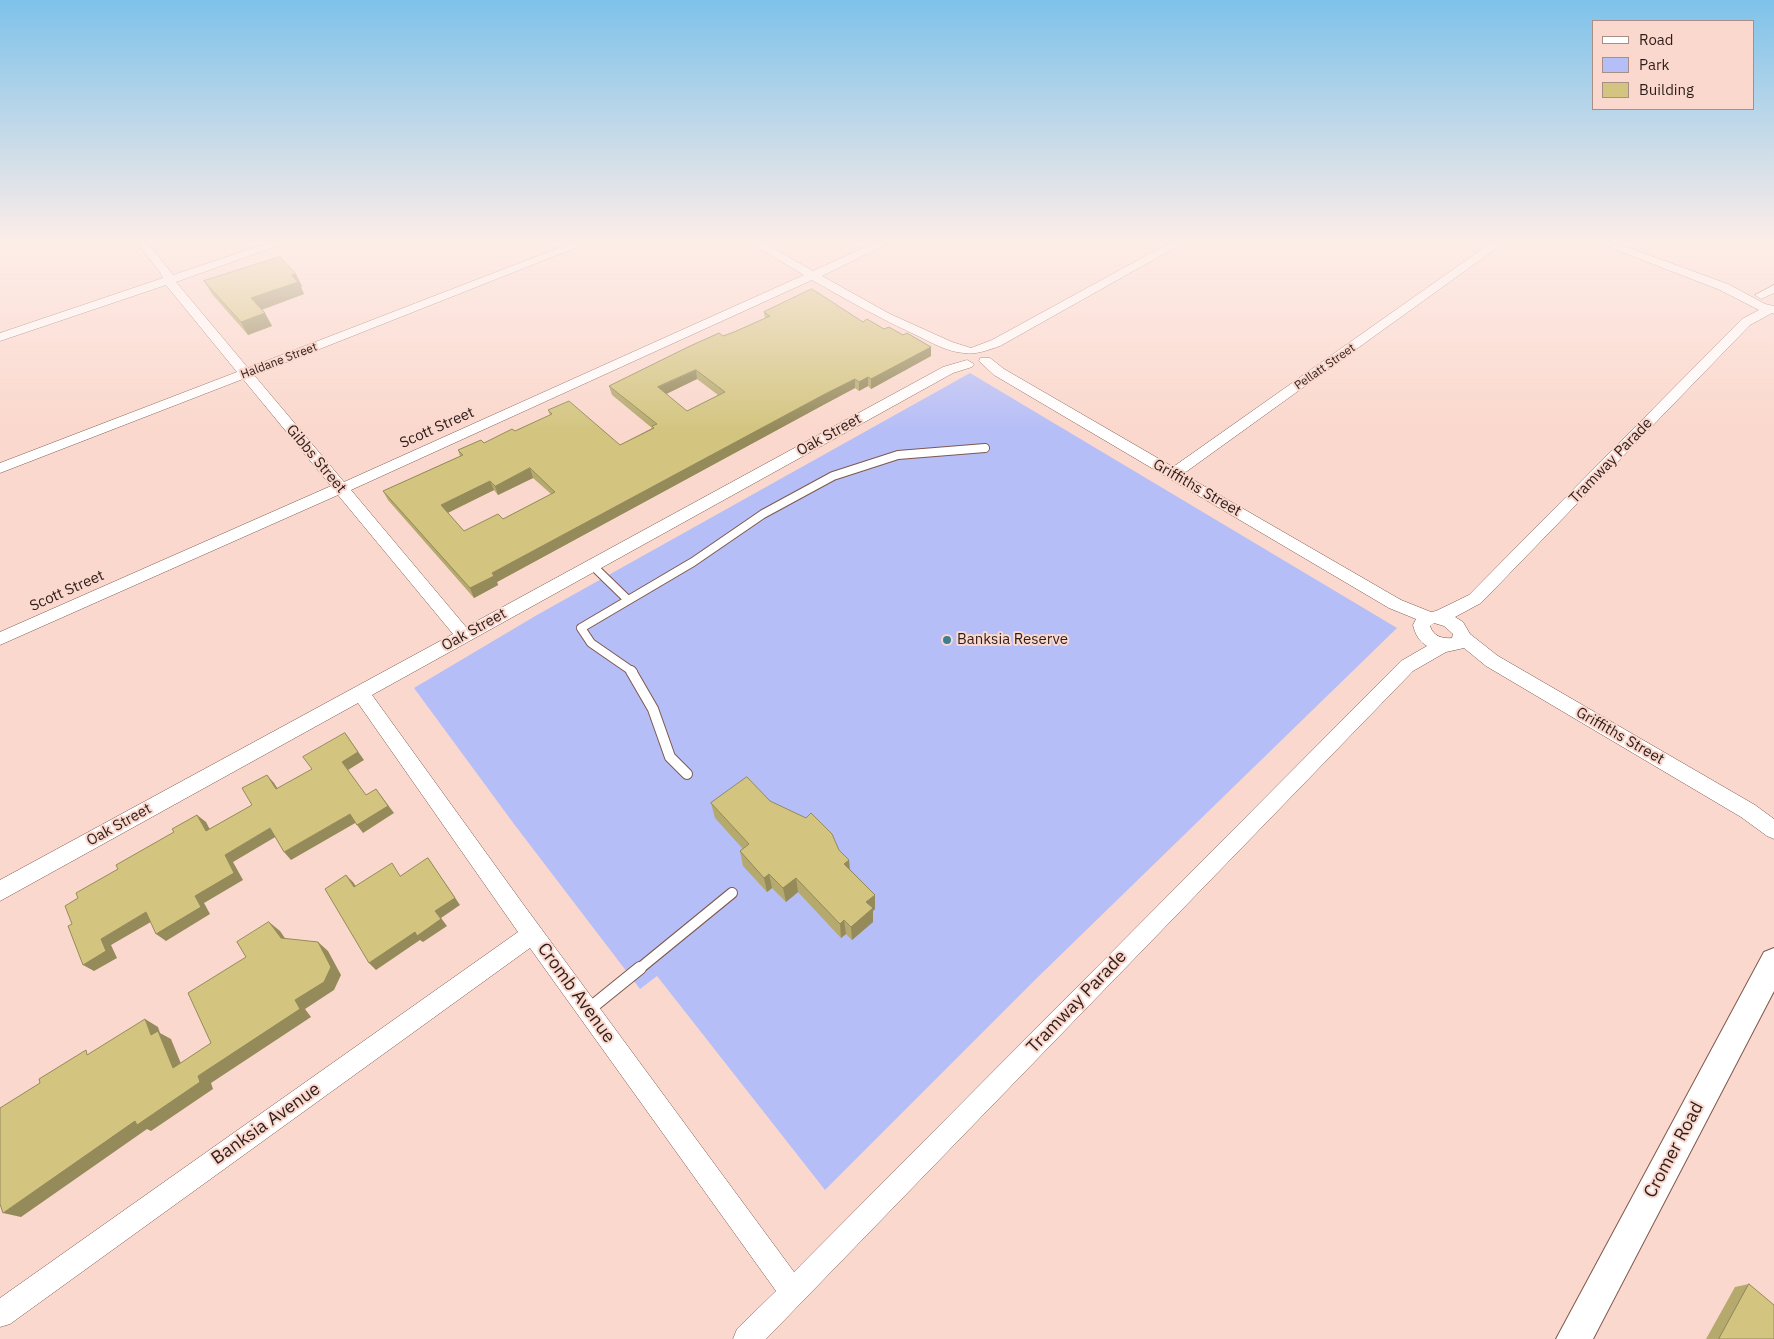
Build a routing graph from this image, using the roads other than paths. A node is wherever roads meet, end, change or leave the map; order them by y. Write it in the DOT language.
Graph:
graph roads {
  1 [pos="96,304"];
  2 [pos="188,304"];
  3 [pos="424,304"];
  4 [pos="750,304"];
  5 [pos="865,304"];
  6 [pos="1066,304"];
  7 [pos="1412,304"];
  8 [pos="1753,304"];
  9 [pos="1773,306"];
  10 [pos="1746,322"];
  11 [pos="0,336"];
  12 [pos="969,359"];
  13 [pos="245,374"];
  14 [pos="985,448"];
  15 [pos="0,468"];
  16 [pos="1174,474"];
  17 [pos="340,488"];
  18 [pos="592,564"];
  19 [pos="628,600"];
  20 [pos="1475,600"];
  21 [pos="1428,623"];
  22 [pos="464,636"];
  23 [pos="0,639"];
  24 [pos="1455,639"];
  25 [pos="1407,666"];
  26 [pos="361,693"];
  27 [pos="687,774"];
  28 [pos="1748,811"];
  29 [pos="1774,822"];
  30 [pos="1774,830"];
  31 [pos="0,891"];
  32 [pos="732,894"];
  33 [pos="533,934"];
  34 [pos="1774,962"];
  35 [pos="588,1010"];
  36 [pos="793,1292"];
  37 [pos="0,1314"];
  38 [pos="747,1339"];
  39 [pos="1574,1339"];
  1 -- 11 [label="street"];
  2 -- 13 [label="street, Gibbs Street"];
  3 -- 13 [label="street, Haldane Street"];
  4 -- 17 [label="street, Scott Street"];
  5 -- 12 [label="street, Griffiths Street"];
  6 -- 12 [label="street, Oak Street"];
  7 -- 16 [label="street, Pellatt Street"];
  8 -- 10 [label="street, Tramway Parade"];
  9 -- 10 [label="street, Tramway Parade"];
  10 -- 20 [label="street, Tramway Parade"];
  12 -- 16 [label="street, Griffiths Street"];
  12 -- 18 [label="street, Oak Street"];
  13 -- 15 [label="street, Haldane Street"];
  13 -- 17 [label="street, Gibbs Street"];
  14 -- 19 [label="lane"];
  16 -- 21 [label="street, Griffiths Street"];
  17 -- 22 [label="street, Gibbs Street"];
  17 -- 23 [label="street, Scott Street"];
  18 -- 19 [label="lane"];
  18 -- 22 [label="street, Oak Street"];
  19 -- 27 [label="lane"];
  20 -- 21 [label="street, Tramway Parade"];
  20 -- 24 [label="street, Tramway Parade"];
  21 -- 24 [label="street"];
  21 -- 24 [label="street"];
  21 -- 25 [label="street, Tramway Parade"];
  22 -- 26 [label="street, Oak Street"];
  24 -- 25 [label="street, Tramway Parade"];
  24 -- 28 [label="street, Griffiths Street"];
  25 -- 36 [label="street, Tramway Parade"];
  26 -- 31 [label="street, Oak Street"];
  26 -- 33 [label="street, Cromb Avenue"];
  28 -- 29 [label="street, Griffiths Street"];
  28 -- 30 [label="street, Griffiths Street"];
  32 -- 35 [label="lane"];
  33 -- 35 [label="street, Cromb Avenue"];
  33 -- 37 [label="street, Banksia Avenue"];
  34 -- 39 [label="street, Cromer Road"];
  35 -- 36 [label="street, Cromb Avenue"];
  36 -- 38 [label="street, Tramway Parade"];
}
